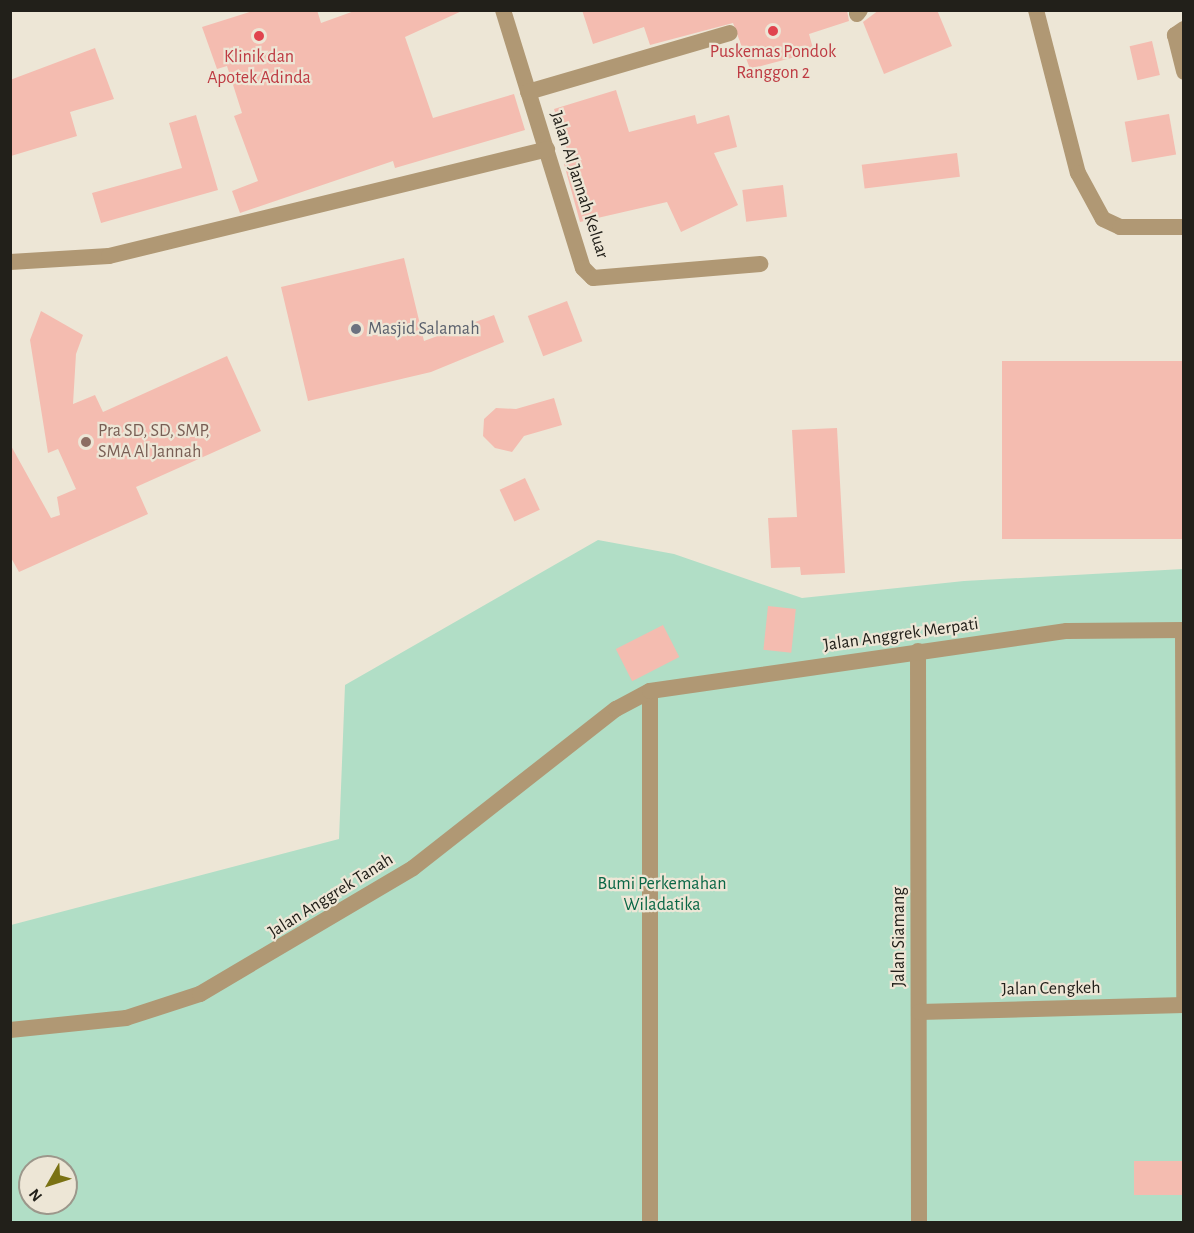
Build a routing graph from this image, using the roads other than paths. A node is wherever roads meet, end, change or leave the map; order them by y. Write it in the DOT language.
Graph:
graph roads {
  1 [pos="503,10"];
  2 [pos="1036,10"];
  3 [pos="1184,29"];
  4 [pos="730,33"];
  5 [pos="1184,72"];
  6 [pos="528,92"];
  7 [pos="547,149"];
  8 [pos="1184,228"];
  9 [pos="10,262"];
  10 [pos="760,264"];
  11 [pos="1183,630"];
  12 [pos="918,651"];
  13 [pos="650,691"];
  14 [pos="628,701"];
  15 [pos="1184,998"];
  16 [pos="1184,1005"];
  17 [pos="919,1012"];
  18 [pos="10,1030"];
  19 [pos="650,1222"];
  20 [pos="919,1222"];
  1 -- 6 [label="street, Jalan Al Jannah Keluar"];
  2 -- 8 [label="street"];
  3 -- 5 [label="street"];
  4 -- 6 [label="street"];
  6 -- 7 [label="street, Jalan Al Jannah Keluar"];
  7 -- 9 [label="street"];
  7 -- 10 [label="street, Jalan Al Jannah Keluar"];
  11 -- 12 [label="street, Jalan Anggrek Merpati"];
  11 -- 15 [label="street"];
  12 -- 13 [label="street, Jalan Anggrek Merpati"];
  12 -- 17 [label="street, Jalan Siamang"];
  13 -- 14 [label="street, Jalan Anggrek Merpati"];
  13 -- 19 [label="street"];
  14 -- 18 [label="street, Jalan Anggrek Tanah"];
  16 -- 17 [label="street, Jalan Cengkeh"];
  17 -- 20 [label="street, Jalan Siamang"];
}
